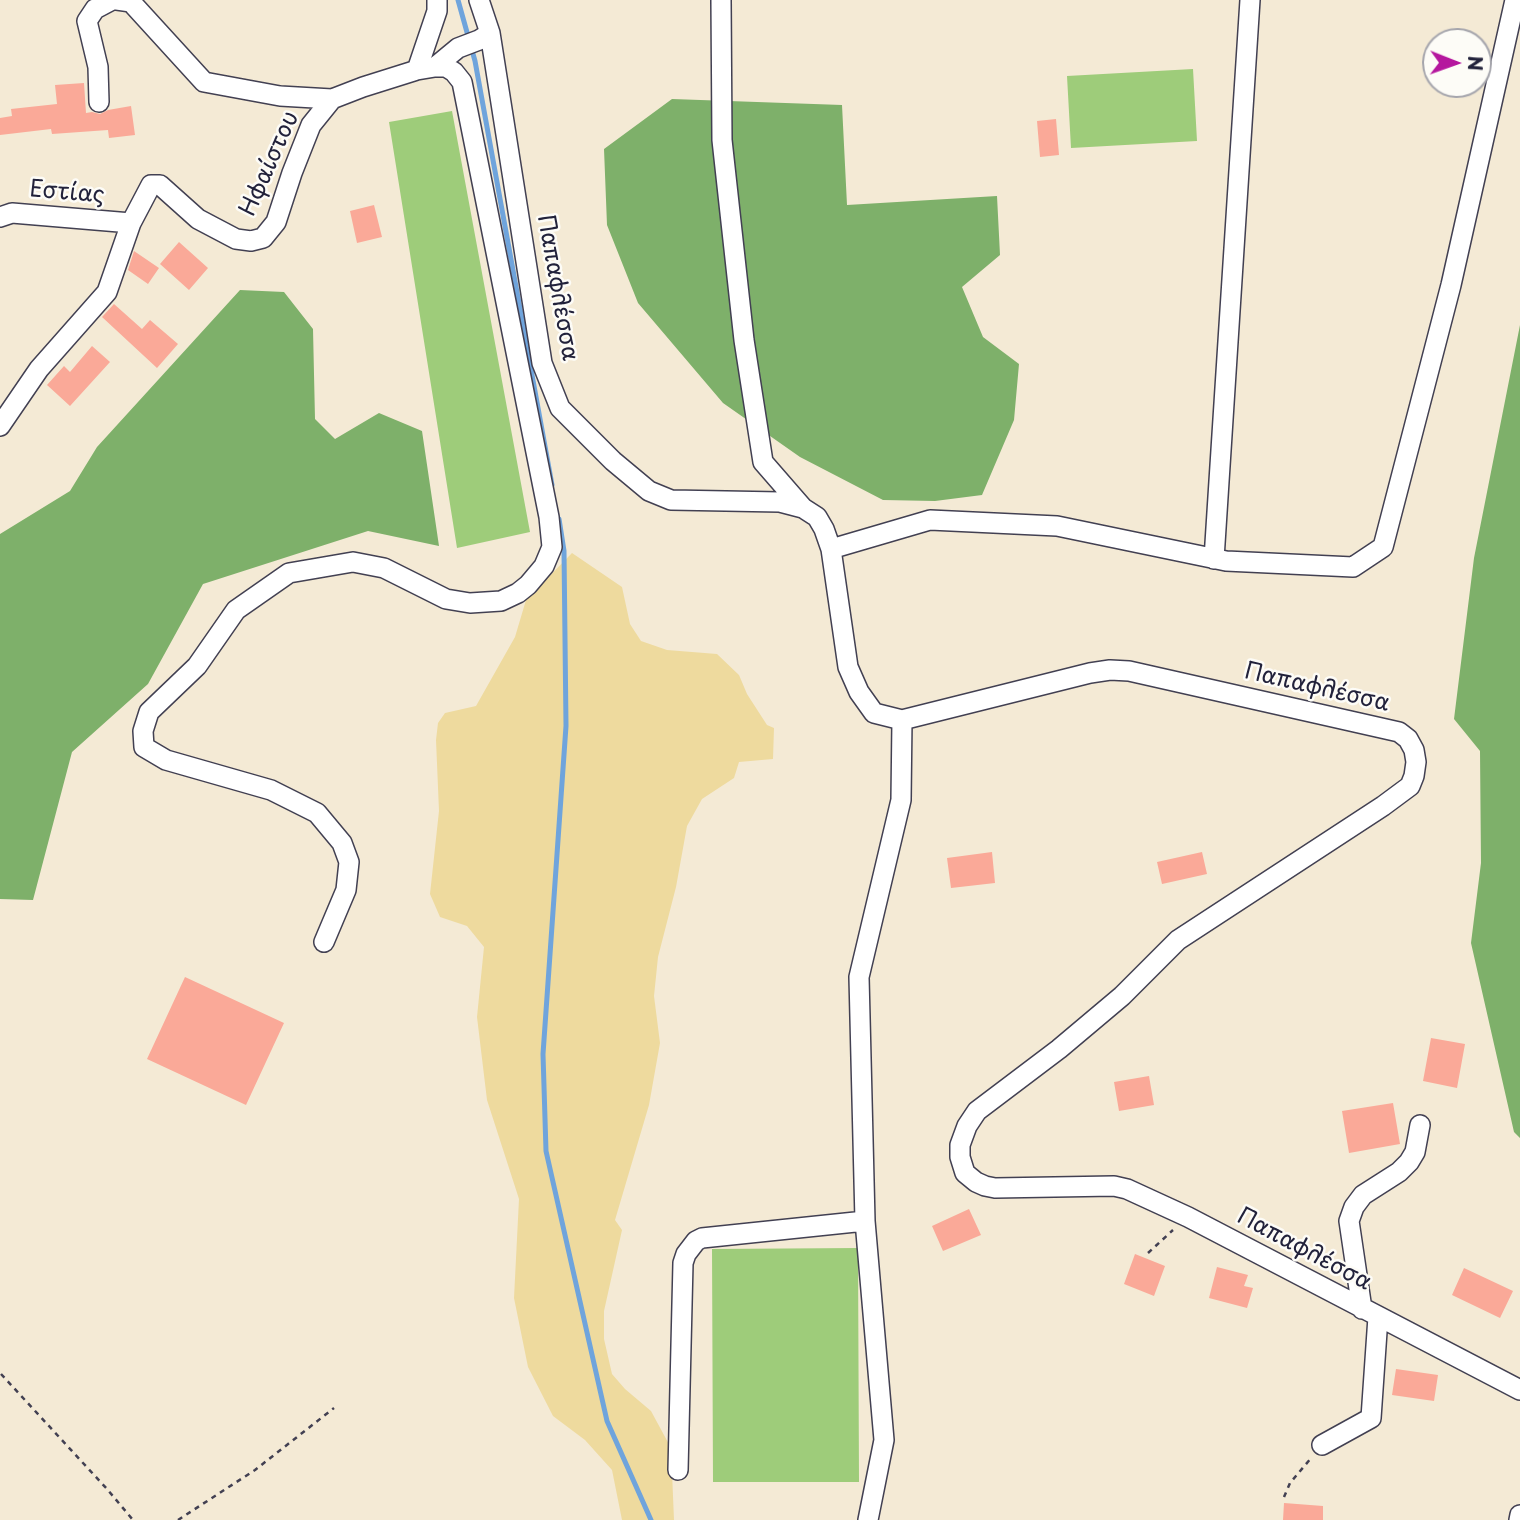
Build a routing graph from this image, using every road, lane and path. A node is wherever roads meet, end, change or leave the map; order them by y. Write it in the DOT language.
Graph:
graph roads {
  1 [pos="115,0"];
  2 [pos="438,0"];
  3 [pos="478,0"];
  4 [pos="721,0"];
  5 [pos="1250,0"];
  6 [pos="1515,0"];
  7 [pos="485,37"];
  8 [pos="436,70"];
  9 [pos="332,99"];
  10 [pos="99,102"];
  11 [pos="0,217"];
  12 [pos="131,223"];
  13 [pos="0,426"];
  14 [pos="803,508"];
  15 [pos="831,549"];
  16 [pos="1214,559"];
  17 [pos="902,720"];
  18 [pos="324,942"];
  19 [pos="1420,1125"];
  20 [pos="865,1221"];
  21 [pos="1174,1229"];
  22 [pos="1148,1253"];
  23 [pos="1370,1313"];
  24 [pos="1,1374"];
  25 [pos="1520,1390"];
  26 [pos="334,1408"];
  27 [pos="1322,1445"];
  28 [pos="678,1470"];
  29 [pos="1284,1497"];
  30 [pos="133,1520"];
  31 [pos="178,1520"];
  32 [pos="868,1520"];
  1 -- 9 [label="street"];
  1 -- 10 [label="street"];
  2 -- 8 [label="street"];
  3 -- 7 [label="street, Παπαφλέσσα"];
  4 -- 14 [label="street"];
  5 -- 16 [label="street"];
  6 -- 16 [label="street"];
  7 -- 8 [label="street, Ηφαίστου"];
  7 -- 14 [label="street, Παπαφλέσσα"];
  8 -- 9 [label="street, Ηφαίστου"];
  8 -- 18 [label="street"];
  9 -- 12 [label="street, Ηφαίστου"];
  11 -- 12 [label="street, Εστίας"];
  12 -- 13 [label="street, Ηφαίστου"];
  14 -- 15 [label="street"];
  15 -- 16 [label="street"];
  15 -- 17 [label="street"];
  17 -- 20 [label="street"];
  17 -- 23 [label="street, Παπαφλέσσα"];
  19 -- 23 [label="street"];
  20 -- 28 [label="street"];
  20 -- 32 [label="street"];
  21 -- 22 [label="path"];
  23 -- 25 [label="street, Παπαφλέσσα"];
  23 -- 27 [label="street"];
  24 -- 30 [label="path"];
  26 -- 31 [label="path"];
  27 -- 29 [label="path"];
}
